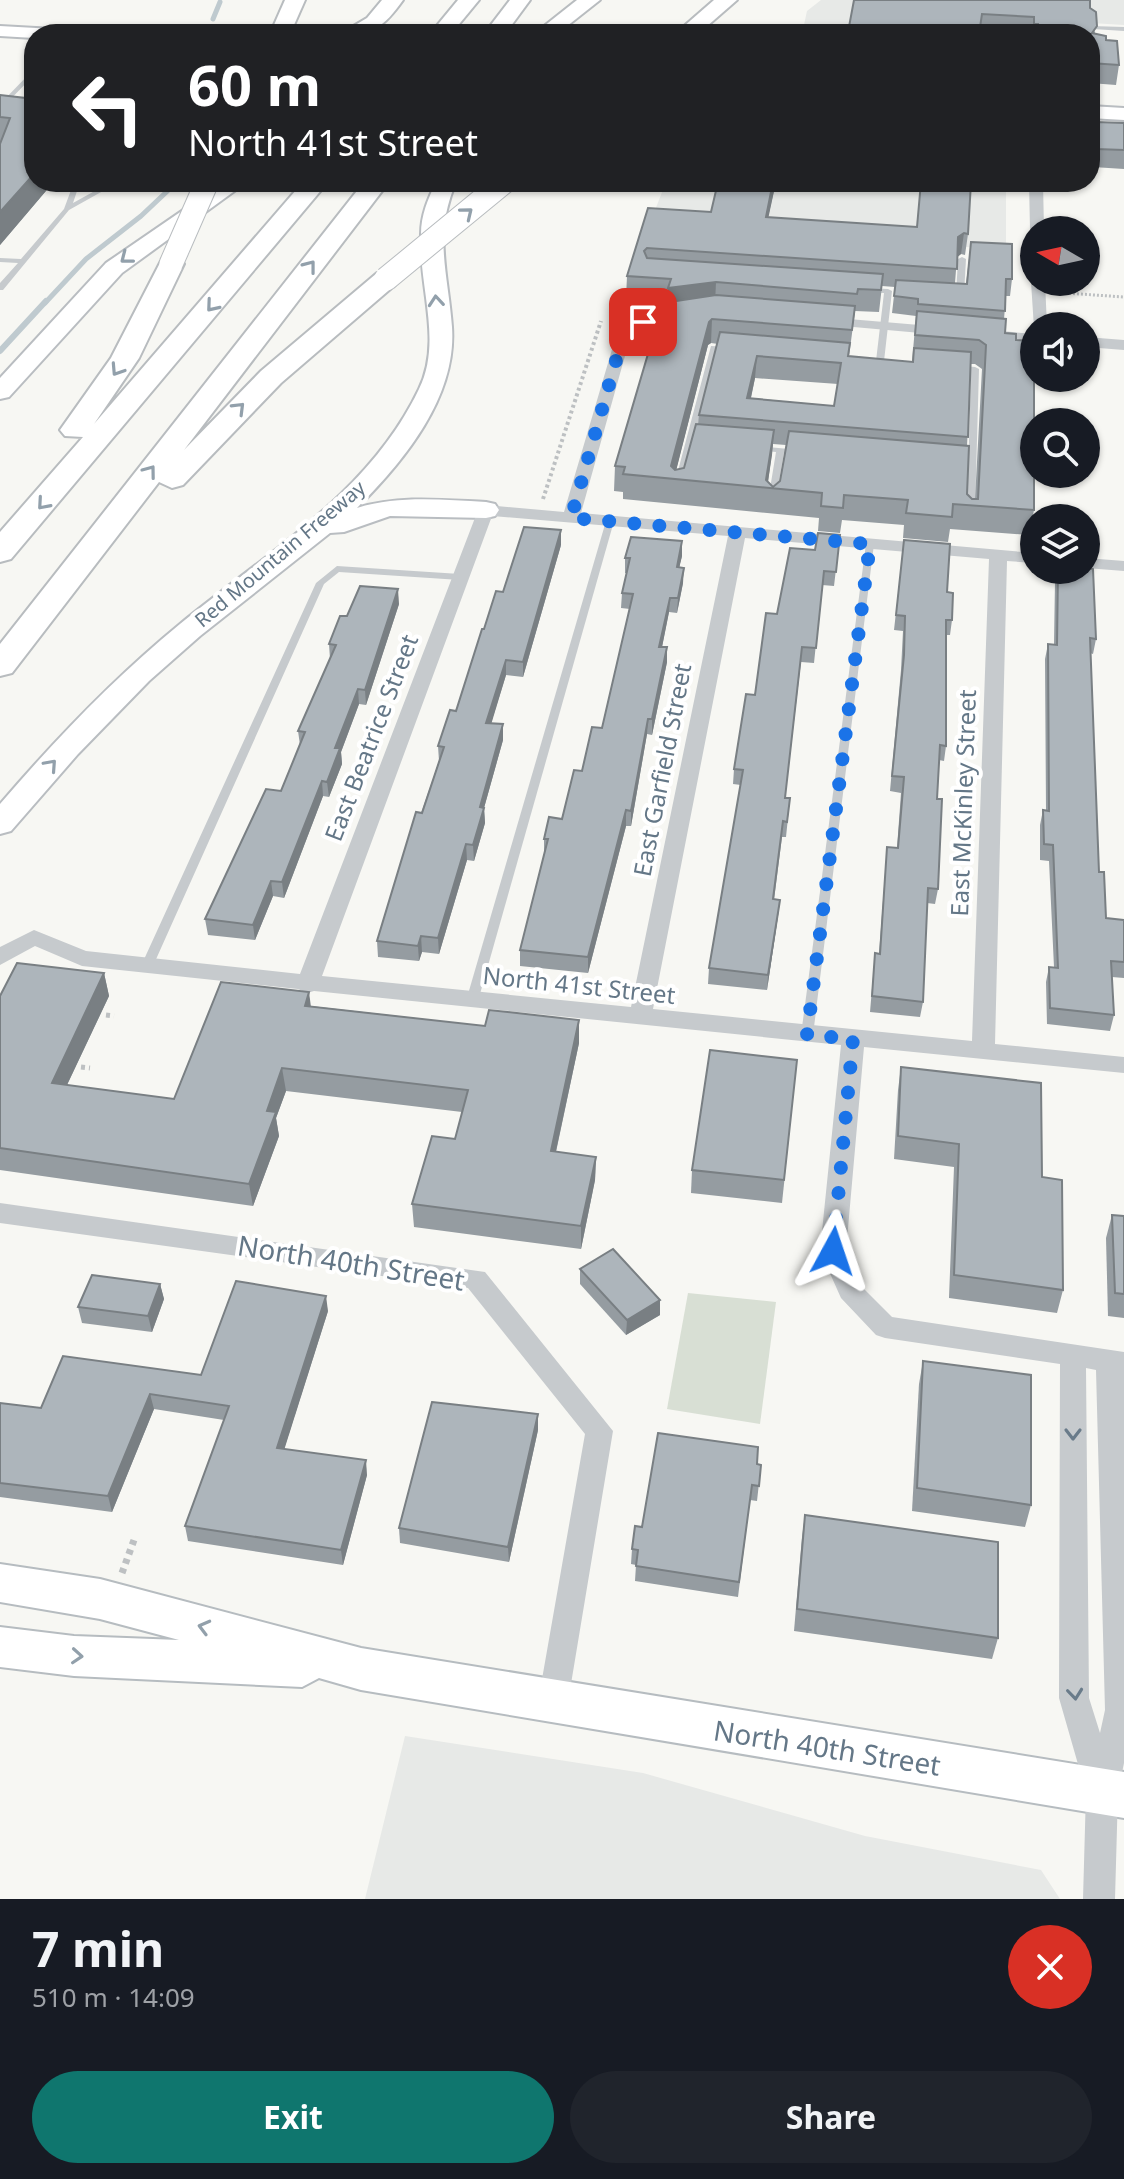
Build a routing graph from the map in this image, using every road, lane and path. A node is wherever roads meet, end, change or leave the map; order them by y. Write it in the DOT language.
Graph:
graph roads {
  1 [pos="396,0"];
  2 [pos="469,0"];
  3 [pos="520,0"];
  4 [pos="590,0"];
  5 [pos="696,0"];
  6 [pos="727,0"];
  7 [pos="284,7"];
  8 [pos="571,15"];
  9 [pos="272,24"];
  10 [pos="370,24"];
  11 [pos="391,24"];
  12 [pos="449,24"];
  13 [pos="501,24"];
  14 [pos="558,24"];
  15 [pos="563,24"];
  16 [pos="681,24"];
  17 [pos="687,24"];
  18 [pos="1100,29"];
  19 [pos="1124,29"];
  20 [pos="0,31"];
  21 [pos="24,32"];
  22 [pos="0,45"];
  23 [pos="24,46"];
  24 [pos="24,82"];
  25 [pos="1100,99"];
  26 [pos="1124,100"];
  27 [pos="0,108"];
  28 [pos="11,110"];
  29 [pos="1100,113"];
  30 [pos="1124,114"];
  31 [pos="73,192"];
  32 [pos="98,192"];
  33 [pos="203,192"];
  34 [pos="222,192"];
  35 [pos="307,192"];
  36 [pos="369,192"];
  37 [pos="441,192"];
  38 [pos="492,192"];
  39 [pos="1036,192"];
  40 [pos="67,209"];
  41 [pos="1037,216"];
  42 [pos="962,259"];
  43 [pos="0,260"];
  44 [pos="23,261"];
  45 [pos="1,284"];
  46 [pos="857,289"];
  47 [pos="888,291"];
  48 [pos="903,292"];
  49 [pos="946,295"];
  50 [pos="1100,295"];
  51 [pos="1124,297"];
  52 [pos="702,312"];
  53 [pos="807,319"];
  54 [pos="601,321"];
  55 [pos="883,326"];
  56 [pos="1020,337"];
  57 [pos="1100,343"];
  58 [pos="1124,345"];
  59 [pos="743,350"];
  60 [pos="868,360"];
  61 [pos="880,361"];
  62 [pos="894,362"];
  63 [pos="948,367"];
  64 [pos="436,378"];
  65 [pos="0,392"];
  66 [pos="689,442"];
  67 [pos="705,443"];
  68 [pos="750,447"];
  69 [pos="780,450"];
  70 [pos="810,452"];
  71 [pos="957,465"];
  72 [pos="972,466"];
  73 [pos="677,490"];
  74 [pos="771,506"];
  75 [pos="486,510"];
  76 [pos="538,514"];
  77 [pos="571,518"];
  78 [pos="970,519"];
  79 [pos="610,521"];
  80 [pos="0,526"];
  81 [pos="738,532"];
  82 [pos="870,544"];
  83 [pos="0,552"];
  84 [pos="998,555"];
  85 [pos="283,556"];
  86 [pos="1020,557"];
  87 [pos="1100,564"];
  88 [pos="1124,566"];
  89 [pos="460,577"];
  90 [pos="0,666"];
  91 [pos="0,674"];
  92 [pos="0,824"];
  93 [pos="0,957"];
  94 [pos="147,966"];
  95 [pos="307,985"];
  96 [pos="472,1001"];
  97 [pos="106,1015"];
  98 [pos="114,1016"];
  99 [pos="640,1018"];
  100 [pos="807,1035"];
  101 [pos="853,1039"];
  102 [pos="983,1053"];
  103 [pos="1124,1065"];
  104 [pos="81,1067"];
  105 [pos="90,1068"];
  106 [pos="0,1213"];
  107 [pos="1073,1356"];
  108 [pos="1117,1362"];
  109 [pos="134,1540"];
  110 [pos="120,1577"];
  111 [pos="0,1583"];
  112 [pos="0,1647"];
  113 [pos="361,1669"];
  114 [pos="553,1702"];
  115 [pos="1113,1793"];
  116 [pos="1099,1899"];
  1 -- 10 [label="highway"];
  1 -- 11 [label="highway"];
  2 -- 12 [label="highway"];
  3 -- 13 [label="highway"];
  4 -- 8 [label="highway"];
  5 -- 16 [label="highway"];
  6 -- 17 [label="highway"];
  7 -- 9 [label="highway"];
  8 -- 14 [label="highway"];
  8 -- 15 [label="highway"];
  18 -- 19 [label="lane"];
  20 -- 21 [label="main road"];
  22 -- 23 [label="main road"];
  24 -- 27 [label="lane"];
  25 -- 26 [label="main road"];
  27 -- 28 [label="lane"];
  29 -- 30 [label="main road"];
  31 -- 40 [label="lane"];
  32 -- 40 [label="lane"];
  33 -- 80 [label="highway, one-way, bridge"];
  34 -- 65 [label="main road, one-way"];
  35 -- 83 [label="highway, one-way"];
  90 -- 36 [label="highway, one-way"];
  64 -- 37 [label="main road, Red Mountain Freeway, one-way"];
  91 -- 38 [label="highway, one-way, bridge"];
  39 -- 41 [label="street"];
  40 -- 44 [label="lane"];
  42 -- 49 [label="lane"];
  43 -- 44 [label="lane"];
  44 -- 45 [label="lane"];
  46 -- 47 [label="lane"];
  47 -- 48 [label="lane"];
  47 -- 55 [label="lane"];
  50 -- 51 [label="path"];
  52 -- 77 [label="street"];
  53 -- 55 [label="street"];
  54 -- 76 [label="path"];
  55 -- 56 [label="street"];
  55 -- 61 [label="lane"];
  57 -- 58 [label="street"];
  59 -- 66 [label="lane"];
  60 -- 61 [label="lane"];
  61 -- 62 [label="lane"];
  63 -- 72 [label="lane"];
  64 -- 75 [label="main road"];
  64 -- 85 [label="main road, Red Mountain Freeway"];
  66 -- 67 [label="lane"];
  66 -- 73 [label="lane"];
  68 -- 69 [label="lane"];
  69 -- 70 [label="lane"];
  69 -- 74 [label="lane"];
  71 -- 72 [label="lane"];
  72 -- 78 [label="lane"];
  75 -- 76 [label="street"];
  75 -- 85 [label="main road"];
  75 -- 89 [label="street, East Beatrice Street"];
  76 -- 77 [label="street"];
  77 -- 79 [label="street"];
  79 -- 81 [label="street"];
  79 -- 96 [label="lane"];
  81 -- 82 [label="street"];
  81 -- 99 [label="street, East Garfield Street"];
  82 -- 84 [label="street"];
  82 -- 100 [label="lane"];
  84 -- 86 [label="street"];
  84 -- 102 [label="street, East McKinley Street"];
  92 -- 85 [label="main road, Red Mountain Freeway, one-way"];
  87 -- 88 [label="street"];
  89 -- 94 [label="lane"];
  89 -- 95 [label="street, East Beatrice Street"];
  93 -- 94 [label="street, North 41st Street"];
  94 -- 95 [label="street, North 41st Street"];
  95 -- 96 [label="street, North 41st Street"];
  96 -- 99 [label="street, North 41st Street"];
  97 -- 98 [label="path"];
  99 -- 100 [label="street, North 41st Street"];
  100 -- 101 [label="street, North 41st Street"];
  101 -- 102 [label="street, North 41st Street"];
  101 -- 107 [label="street"];
  102 -- 103 [label="street, North 41st Street"];
  104 -- 105 [label="path"];
  106 -- 114 [label="street, North 40th Street"];
  107 -- 108 [label="street"];
  107 -- 115 [label="street, one-way"];
  108 -- 115 [label="street"];
  109 -- 110 [label="path"];
  113 -- 111 [label="main road, North 40th Street, one-way"];
  112 -- 113 [label="main road, North 40th Street, one-way"];
  113 -- 114 [label="main road, North 40th Street"];
  114 -- 115 [label="main road, North 40th Street"];
  115 -- 116 [label="street"];
}
